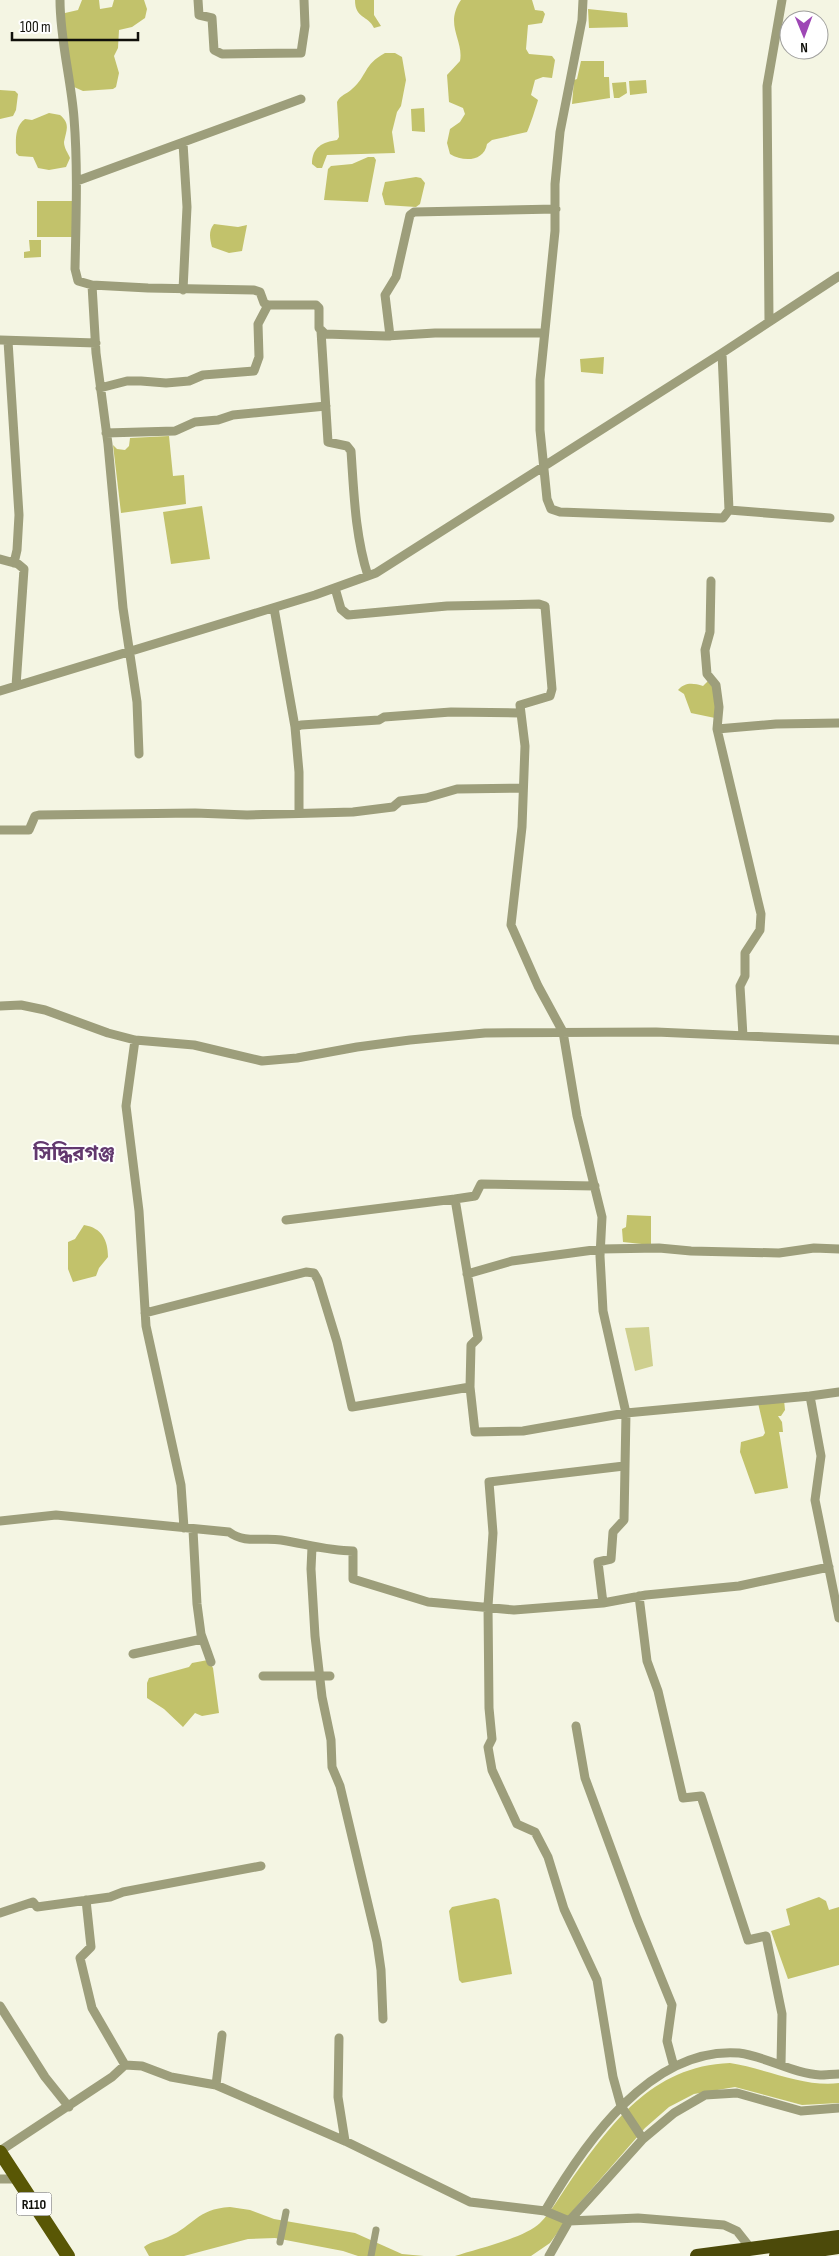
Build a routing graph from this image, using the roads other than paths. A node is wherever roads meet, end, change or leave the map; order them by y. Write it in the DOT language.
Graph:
graph roads {
  1 [pos="60,0"];
  2 [pos="198,0"];
  3 [pos="304,0"];
  4 [pos="583,0"];
  5 [pos="782,0"];
  6 [pos="301,99"];
  7 [pos="183,143"];
  8 [pos="76,182"];
  9 [pos="556,209"];
  10 [pos="839,276"];
  11 [pos="92,285"];
  12 [pos="183,290"];
  13 [pos="268,305"];
  14 [pos="769,321"];
  15 [pos="321,332"];
  16 [pos="544,333"];
  17 [pos="390,336"];
  18 [pos="4,341"];
  19 [pos="96,343"];
  20 [pos="722,352"];
  21 [pos="100,388"];
  22 [pos="326,406"];
  23 [pos="106,433"];
  24 [pos="543,466"];
  25 [pos="729,510"];
  26 [pos="830,518"];
  27 [pos="0,559"];
  28 [pos="14,563"];
  29 [pos="368,576"];
  30 [pos="711,581"];
  31 [pos="335,588"];
  32 [pos="274,608"];
  33 [pos="129,652"];
  34 [pos="16,686"];
  35 [pos="0,691"];
  36 [pos="520,713"];
  37 [pos="839,722"];
  38 [pos="295,727"];
  39 [pos="717,729"];
  40 [pos="139,754"];
  41 [pos="523,788"];
  42 [pos="299,812"];
  43 [pos="0,830"];
  44 [pos="0,1006"];
  45 [pos="563,1032"];
  46 [pos="743,1036"];
  47 [pos="135,1040"];
  48 [pos="839,1040"];
  49 [pos="594,1186"];
  50 [pos="454,1199"];
  51 [pos="286,1220"];
  52 [pos="600,1249"];
  53 [pos="839,1249"];
  54 [pos="467,1274"];
  55 [pos="145,1313"];
  56 [pos="470,1388"];
  57 [pos="839,1392"];
  58 [pos="810,1396"];
  59 [pos="626,1412"];
  60 [pos="624,1466"];
  61 [pos="0,1521"];
  62 [pos="184,1528"];
  63 [pos="193,1530"];
  64 [pos="312,1547"];
  65 [pos="829,1567"];
  66 [pos="639,1596"];
  67 [pos="604,1603"];
  68 [pos="488,1606"];
  69 [pos="839,1618"];
  70 [pos="202,1639"];
  71 [pos="133,1654"];
  72 [pos="211,1662"];
  73 [pos="263,1676"];
  74 [pos="320,1676"];
  75 [pos="330,1676"];
  76 [pos="576,1726"];
  77 [pos="261,1866"];
  78 [pos="86,1900"];
  79 [pos="0,1913"];
  80 [pos="0,2006"];
  81 [pos="383,2019"];
  82 [pos="222,2035"];
  83 [pos="339,2038"];
  84 [pos="125,2065"];
  85 [pos="781,2065"];
  86 [pos="674,2067"];
  87 [pos="839,2074"];
  88 [pos="216,2085"];
  89 [pos="621,2106"];
  90 [pos="69,2107"];
  91 [pos="839,2108"];
  92 [pos="643,2139"];
  93 [pos="345,2141"];
  94 [pos="0,2151"];
  95 [pos="0,2179"];
  96 [pos="18,2179"];
  97 [pos="545,2211"];
  98 [pos="286,2212"];
  99 [pos="568,2221"];
  100 [pos="376,2230"];
  101 [pos="839,2237"];
  102 [pos="280,2242"];
  103 [pos="839,2247"];
  104 [pos="752,2250"];
  105 [pos="68,2256"];
  106 [pos="372,2256"];
  107 [pos="549,2256"];
  108 [pos="697,2256"];
  109 [pos="776,2256"];
  1 -- 8 [label="street"];
  2 -- 3 [label="street"];
  4 -- 9 [label="street"];
  5 -- 14 [label="street"];
  6 -- 7 [label="street"];
  7 -- 8 [label="street"];
  7 -- 12 [label="street"];
  8 -- 11 [label="street"];
  9 -- 16 [label="street"];
  9 -- 17 [label="street"];
  10 -- 14 [label="street"];
  11 -- 12 [label="street"];
  11 -- 19 [label="street"];
  12 -- 13 [label="street"];
  13 -- 15 [label="street"];
  13 -- 21 [label="street"];
  14 -- 20 [label="street"];
  15 -- 17 [label="street"];
  15 -- 22 [label="street"];
  16 -- 17 [label="street"];
  16 -- 24 [label="street"];
  18 -- 19 [label="street"];
  18 -- 28 [label="street"];
  19 -- 21 [label="street"];
  20 -- 24 [label="street"];
  20 -- 25 [label="street"];
  21 -- 23 [label="street"];
  22 -- 23 [label="street"];
  22 -- 29 [label="street"];
  23 -- 33 [label="street"];
  24 -- 25 [label="street"];
  24 -- 29 [label="street"];
  25 -- 26 [label="street"];
  27 -- 28 [label="street"];
  28 -- 34 [label="street"];
  29 -- 31 [label="street"];
  30 -- 39 [label="street"];
  31 -- 32 [label="street"];
  31 -- 36 [label="street"];
  32 -- 33 [label="street"];
  32 -- 38 [label="street"];
  33 -- 34 [label="street"];
  33 -- 40 [label="street"];
  34 -- 35 [label="street"];
  36 -- 38 [label="street"];
  36 -- 41 [label="street"];
  37 -- 39 [label="street"];
  38 -- 42 [label="street"];
  39 -- 46 [label="street"];
  41 -- 42 [label="street"];
  41 -- 45 [label="street"];
  42 -- 43 [label="street"];
  44 -- 47 [label="street"];
  45 -- 46 [label="street"];
  45 -- 47 [label="street"];
  45 -- 49 [label="street"];
  46 -- 48 [label="street"];
  47 -- 55 [label="street"];
  49 -- 50 [label="street"];
  49 -- 52 [label="street"];
  50 -- 51 [label="street"];
  50 -- 54 [label="street"];
  52 -- 53 [label="street"];
  52 -- 54 [label="street"];
  52 -- 59 [label="street"];
  54 -- 56 [label="street"];
  55 -- 56 [label="street"];
  55 -- 62 [label="street"];
  56 -- 59 [label="street"];
  57 -- 58 [label="street"];
  58 -- 59 [label="street"];
  58 -- 65 [label="street"];
  59 -- 60 [label="street"];
  60 -- 67 [label="street"];
  60 -- 68 [label="street"];
  61 -- 62 [label="street"];
  62 -- 63 [label="street"];
  63 -- 64 [label="street"];
  63 -- 70 [label="street"];
  64 -- 68 [label="street"];
  64 -- 74 [label="street"];
  65 -- 66 [label="street"];
  65 -- 69 [label="street"];
  66 -- 67 [label="street"];
  66 -- 85 [label="street"];
  67 -- 68 [label="street"];
  68 -- 89 [label="street"];
  70 -- 71 [label="street"];
  70 -- 72 [label="street"];
  73 -- 74 [label="street"];
  74 -- 75 [label="street"];
  74 -- 81 [label="street"];
  76 -- 86 [label="street"];
  77 -- 78 [label="street"];
  78 -- 79 [label="street"];
  78 -- 84 [label="street"];
  80 -- 90 [label="street"];
  82 -- 88 [label="street"];
  83 -- 93 [label="street"];
  84 -- 88 [label="street"];
  84 -- 90 [label="street"];
  85 -- 86 [label="street"];
  85 -- 87 [label="street"];
  86 -- 89 [label="street"];
  88 -- 93 [label="street"];
  89 -- 92 [label="street"];
  89 -- 97 [label="street"];
  90 -- 94 [label="street"];
  91 -- 92 [label="street"];
  92 -- 99 [label="street"];
  93 -- 97 [label="street"];
  94 -- 96 [label="main road, R110"];
  95 -- 96 [label="street"];
  96 -- 105 [label="main road, R110"];
  97 -- 99 [label="street"];
  98 -- 102 [label="street"];
  99 -- 104 [label="street"];
  99 -- 107 [label="street"];
  100 -- 106 [label="street"];
  101 -- 104 [label="highway"];
  103 -- 109 [label="highway"];
  104 -- 108 [label="highway"];
}
